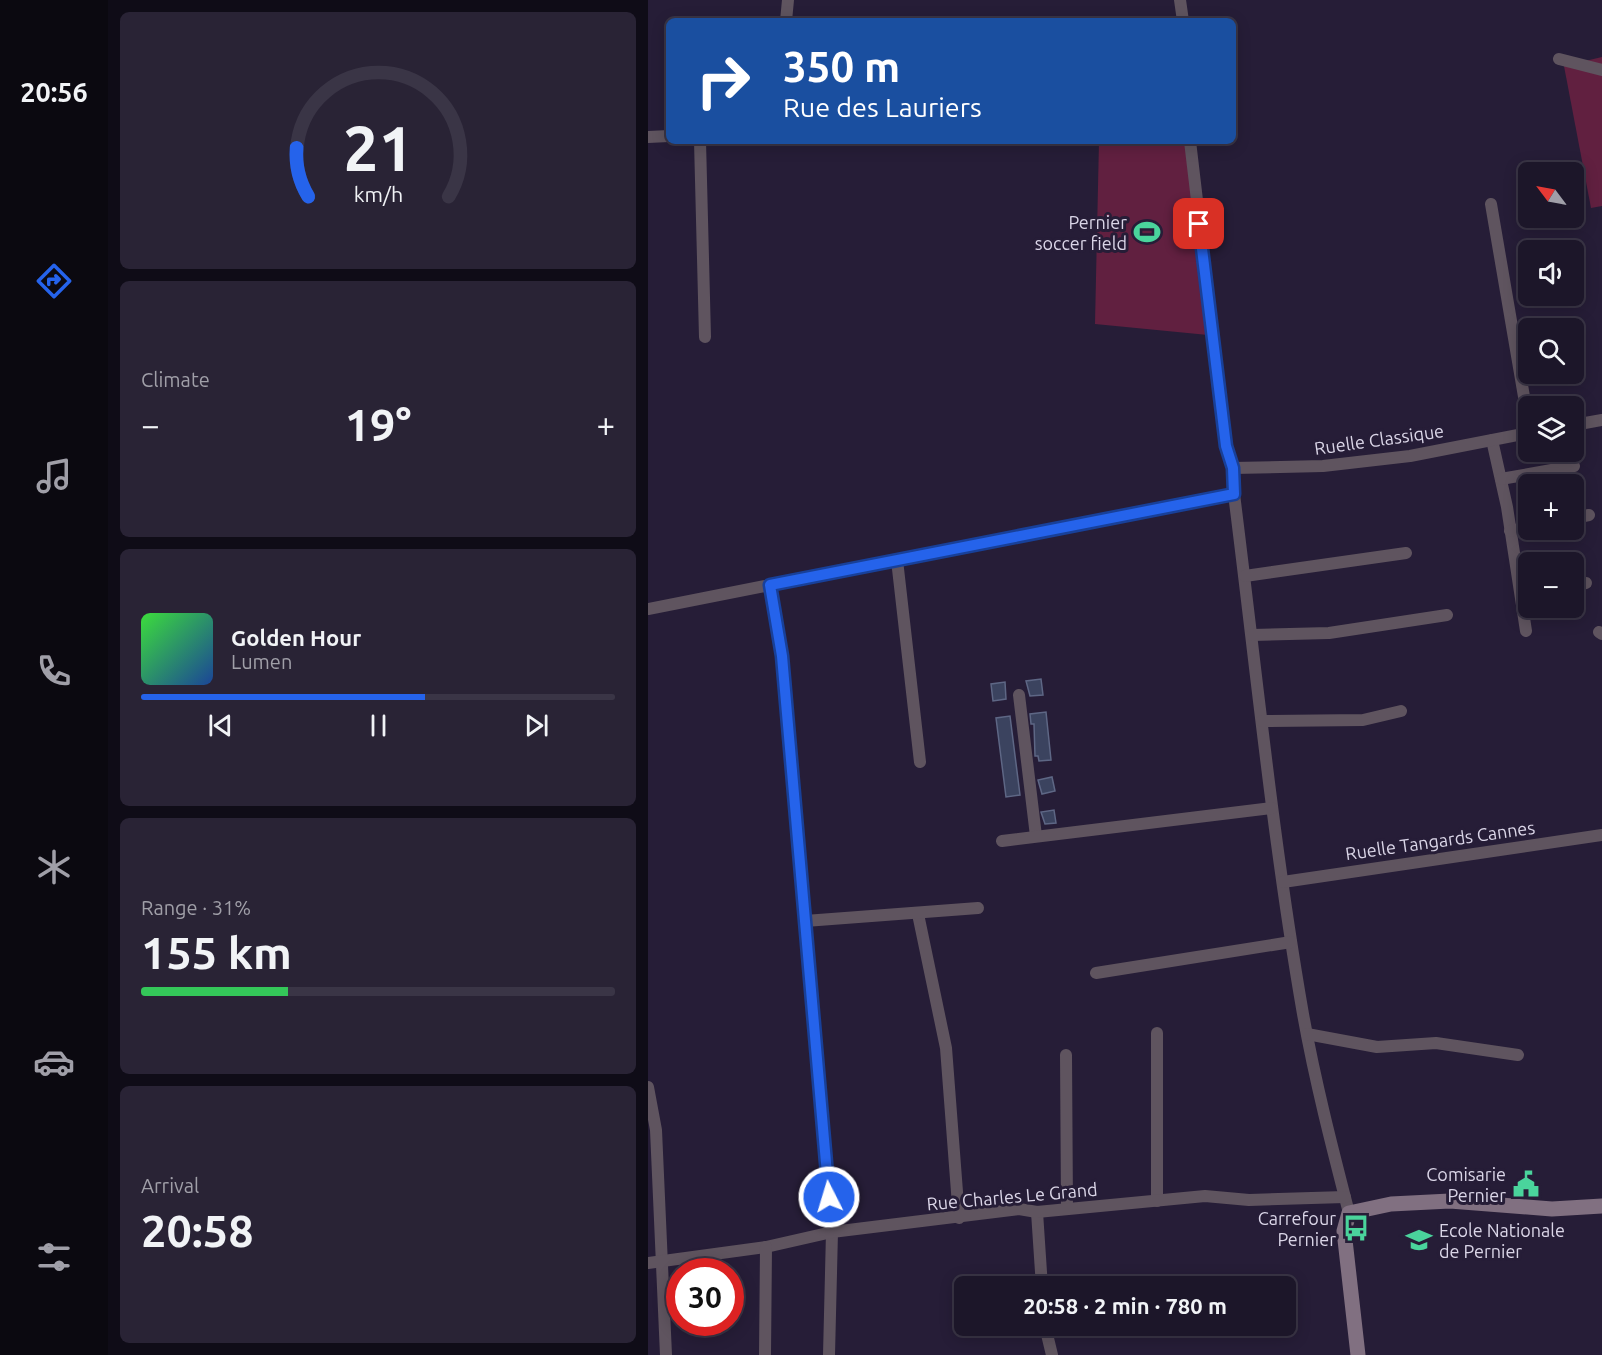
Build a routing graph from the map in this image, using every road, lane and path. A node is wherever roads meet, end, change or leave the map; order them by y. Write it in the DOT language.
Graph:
graph roads {
  1 [pos="789,0"];
  2 [pos="1180,0"];
  3 [pos="786,18"];
  4 [pos="1183,18"];
  5 [pos="1559,59"];
  6 [pos="1602,70"];
  7 [pos="666,136"];
  8 [pos="648,137"];
  9 [pos="700,144"];
  10 [pos="1190,144"];
  11 [pos="1491,204"];
  12 [pos="705,337"];
  13 [pos="1524,396"];
  14 [pos="1602,420"];
  15 [pos="1584,423"];
  16 [pos="1518,435"];
  17 [pos="1492,440"];
  18 [pos="1574,466"];
  19 [pos="1233,468"];
  20 [pos="1501,479"];
  21 [pos="1234,494"];
  22 [pos="1589,515"];
  23 [pos="1584,516"];
  24 [pos="1518,529"];
  25 [pos="1510,531"];
  26 [pos="1406,553"];
  27 [pos="897,560"];
  28 [pos="1518,566"];
  29 [pos="1245,576"];
  30 [pos="770,585"];
  31 [pos="648,609"];
  32 [pos="1447,615"];
  33 [pos="1525,618"];
  34 [pos="1526,631"];
  35 [pos="1252,635"];
  36 [pos="1018,695"];
  37 [pos="1401,711"];
  38 [pos="1262,721"];
  39 [pos="920,762"];
  40 [pos="1272,808"];
  41 [pos="1602,835"];
  42 [pos="1036,836"];
  43 [pos="1002,841"];
  44 [pos="1282,882"];
  45 [pos="978,908"];
  46 [pos="918,914"];
  47 [pos="805,921"];
  48 [pos="1291,942"];
  49 [pos="1096,973"];
  50 [pos="1157,1033"];
  51 [pos="1307,1034"];
  52 [pos="1066,1055"];
  53 [pos="1518,1055"];
  54 [pos="648,1087"];
  55 [pos="1345,1197"];
  56 [pos="1157,1201"];
  57 [pos="1602,1206"];
  58 [pos="1067,1209"];
  59 [pos="1037,1212"];
  60 [pos="1349,1213"];
  61 [pos="959,1218"];
  62 [pos="832,1232"];
  63 [pos="766,1247"];
  64 [pos="662,1260"];
  65 [pos="648,1263"];
  66 [pos="1041,1276"];
  67 [pos="1047,1336"];
  68 [pos="666,1355"];
  69 [pos="765,1355"];
  70 [pos="829,1355"];
  71 [pos="1052,1355"];
  72 [pos="1358,1355"];
  1 -- 3 [label="street"];
  2 -- 4 [label="street"];
  5 -- 6 [label="street"];
  7 -- 8 [label="street"];
  9 -- 12 [label="street"];
  10 -- 19 [label="street"];
  11 -- 13 [label="street"];
  14 -- 15 [label="street"];
  16 -- 17 [label="street, Ruelle Classique"];
  17 -- 19 [label="street, Ruelle Classique"];
  17 -- 20 [label="street"];
  18 -- 20 [label="street"];
  19 -- 21 [label="street"];
  20 -- 25 [label="street"];
  21 -- 27 [label="street"];
  21 -- 29 [label="street"];
  22 -- 23 [label="street"];
  24 -- 25 [label="street"];
  25 -- 28 [label="street"];
  26 -- 29 [label="street"];
  27 -- 30 [label="street"];
  27 -- 39 [label="street"];
  29 -- 35 [label="street"];
  30 -- 31 [label="street"];
  30 -- 47 [label="street"];
  32 -- 35 [label="street"];
  33 -- 34 [label="street"];
  35 -- 38 [label="street"];
  36 -- 42 [label="street"];
  37 -- 38 [label="street"];
  38 -- 40 [label="street"];
  40 -- 42 [label="street"];
  40 -- 44 [label="street"];
  41 -- 44 [label="street, Ruelle Tangards Cannes"];
  42 -- 43 [label="street"];
  44 -- 48 [label="street"];
  45 -- 46 [label="street"];
  46 -- 47 [label="street"];
  46 -- 61 [label="street"];
  47 -- 62 [label="street"];
  48 -- 49 [label="street"];
  48 -- 51 [label="street"];
  50 -- 56 [label="street"];
  51 -- 53 [label="street"];
  51 -- 55 [label="street"];
  52 -- 58 [label="street"];
  54 -- 64 [label="street"];
  55 -- 56 [label="street, Rue Charles Le Grand"];
  55 -- 60 [label="street"];
  56 -- 58 [label="street, Rue Charles Le Grand"];
  57 -- 60 [label="street"];
  58 -- 59 [label="street, Rue Charles Le Grand"];
  59 -- 61 [label="street, Rue Charles Le Grand"];
  59 -- 66 [label="street"];
  60 -- 72 [label="street"];
  61 -- 62 [label="street, Rue Charles Le Grand"];
  62 -- 63 [label="street, Rue Charles Le Grand"];
  62 -- 70 [label="street"];
  63 -- 64 [label="street, Rue Charles Le Grand"];
  63 -- 69 [label="street"];
  64 -- 65 [label="street, Rue Charles Le Grand"];
  64 -- 68 [label="street"];
  67 -- 71 [label="street"];
}
